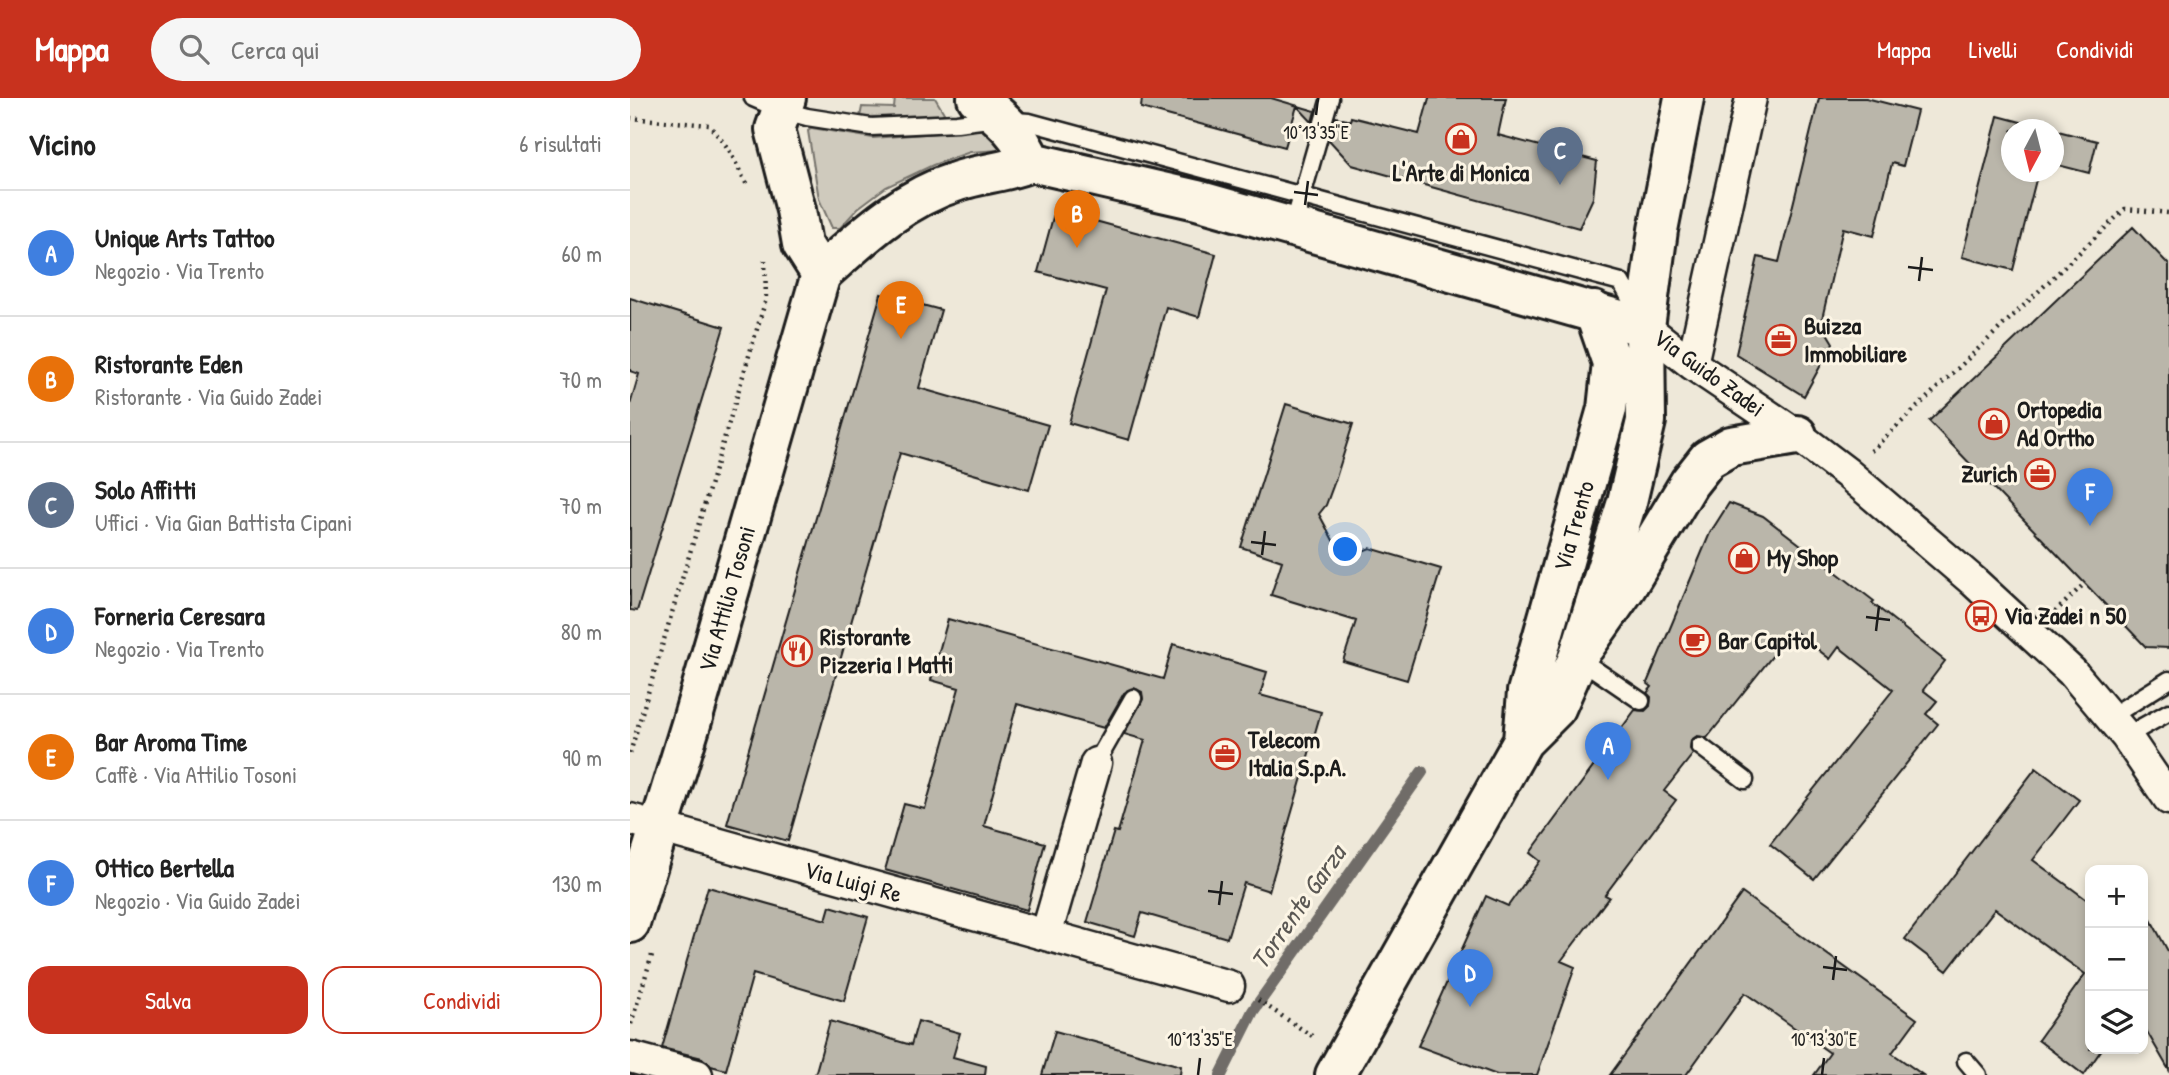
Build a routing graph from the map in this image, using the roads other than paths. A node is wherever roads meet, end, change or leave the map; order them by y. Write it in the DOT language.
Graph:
graph roads {
  1 [pos="1330,98"];
  2 [pos="1684,98"];
  3 [pos="1751,98"];
  4 [pos="774,102"];
  5 [pos="991,109"];
  6 [pos="1031,162"];
  7 [pos="1297,211"];
  8 [pos="821,274"];
  9 [pos="1594,311"];
  10 [pos="1646,327"];
  11 [pos="1692,364"];
  12 [pos="1797,435"];
  13 [pos="1580,654"];
  14 [pos="2169,680"];
  15 [pos="1133,698"];
  16 [pos="1641,701"];
  17 [pos="2169,712"];
  18 [pos="2118,726"];
  19 [pos="1523,741"];
  20 [pos="1700,746"];
  21 [pos="1096,763"];
  22 [pos="1745,780"];
  23 [pos="2169,799"];
  24 [pos="645,824"];
  25 [pos="1046,935"];
  26 [pos="642,937"];
  27 [pos="1229,985"];
  28 [pos="630,1057"];
  29 [pos="1966,1061"];
  30 [pos="697,1075"];
  31 [pos="1335,1075"];
  32 [pos="1978,1075"];
  1 -- 7 [label="lane"];
  2 -- 10 [label="main road, Via Trento"];
  3 -- 11 [label="street"];
  4 -- 5 [label="lane"];
  4 -- 8 [label="main road"];
  5 -- 6 [label="main road"];
  5 -- 7 [label="lane"];
  6 -- 7 [label="main road, Via Guido Zadei"];
  6 -- 8 [label="main road"];
  7 -- 9 [label="main road, Via Guido Zadei"];
  7 -- 10 [label="lane"];
  8 -- 24 [label="main road, Via Attilio Tosoni"];
  9 -- 10 [label="main road, Via Guido Zadei"];
  9 -- 19 [label="main road, Via Trento"];
  10 -- 11 [label="street, Via Guido Zadei"];
  10 -- 13 [label="main road, Via Trento"];
  11 -- 12 [label="street, Via Guido Zadei"];
  12 -- 13 [label="main road, Via Trento"];
  12 -- 18 [label="street, Via Guido Zadei"];
  13 -- 16 [label="lane"];
  13 -- 19 [label="main road, Via Trento"];
  14 -- 18 [label="lane"];
  15 -- 21 [label="lane"];
  17 -- 18 [label="lane"];
  18 -- 23 [label="street, Via Guido Zadei"];
  19 -- 31 [label="main road, Via Trento"];
  20 -- 22 [label="lane"];
  21 -- 25 [label="street"];
  24 -- 25 [label="street, Via Luigi Re"];
  24 -- 26 [label="main road, Via Attilio Tosoni"];
  25 -- 27 [label="street, Via Luigi Re"];
  28 -- 30 [label="street"];
  29 -- 32 [label="lane"];
}
